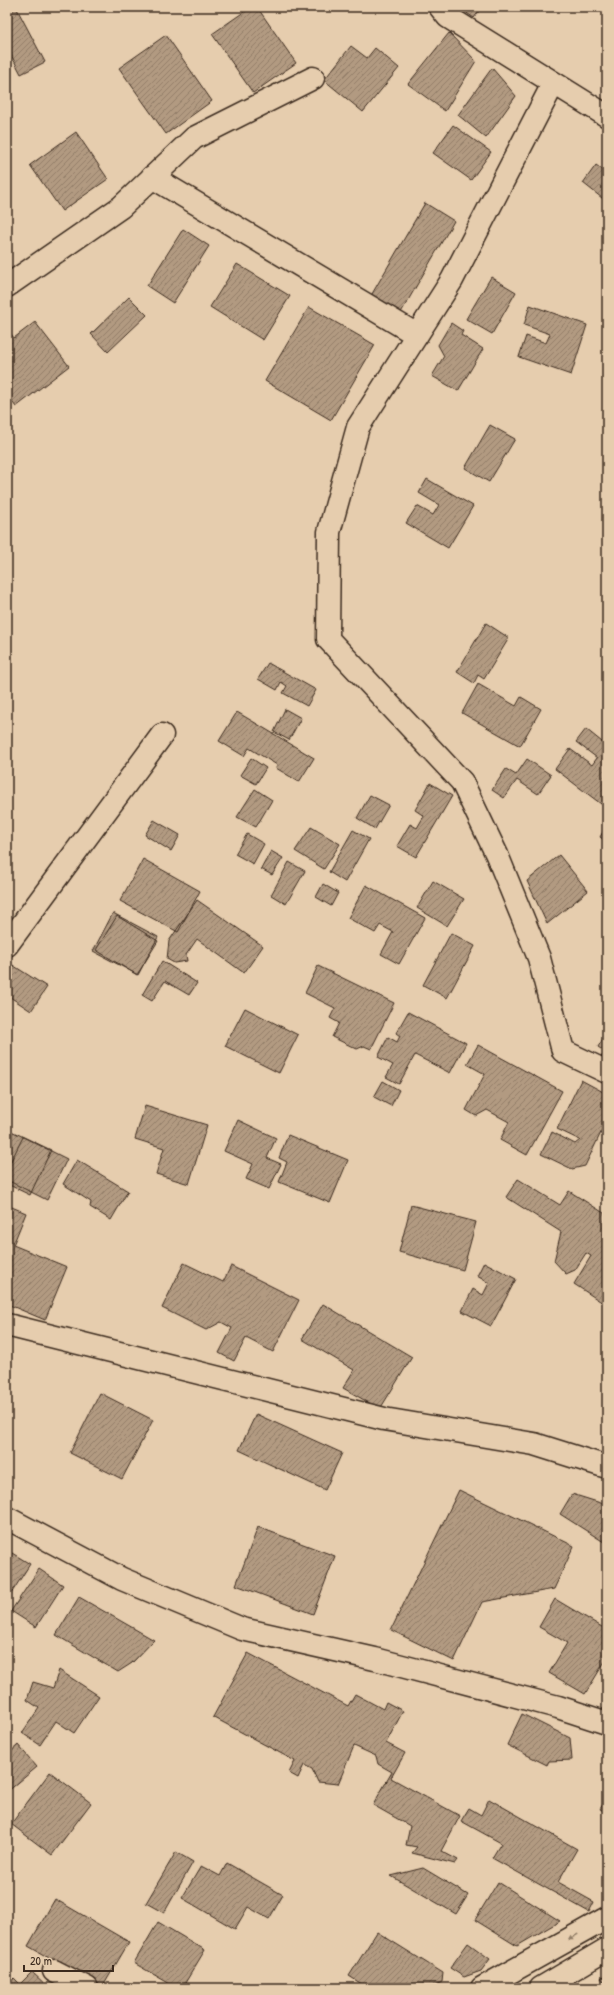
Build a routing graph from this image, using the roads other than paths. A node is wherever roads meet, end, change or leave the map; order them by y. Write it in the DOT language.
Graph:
graph roads {
  1 [pos="440,7"];
  2 [pos="313,78"];
  3 [pos="553,84"];
  4 [pos="607,116"];
  5 [pos="152,177"];
  6 [pos="7,286"];
  7 [pos="417,335"];
  8 [pos="162,735"];
  9 [pos="7,945"];
  10 [pos="607,1072"];
  11 [pos="7,1325"];
  12 [pos="607,1467"];
  13 [pos="7,1518"];
  14 [pos="607,1722"];
  15 [pos="607,1918"];
  16 [pos="607,1949"];
  17 [pos="54,1971"];
  18 [pos="87,1988"];
  19 [pos="482,1988"];
  20 [pos="541,1988"];
  1 -- 3 [label="street"];
  2 -- 5 [label="street"];
  3 -- 4 [label="street"];
  3 -- 7 [label="street"];
  5 -- 6 [label="street"];
  5 -- 7 [label="street"];
  7 -- 10 [label="street"];
  8 -- 9 [label="street"];
  11 -- 12 [label="street"];
  13 -- 14 [label="street"];
  15 -- 19 [label="street, one-way"];
  16 -- 20 [label="street"];
  17 -- 18 [label="street"];
}
